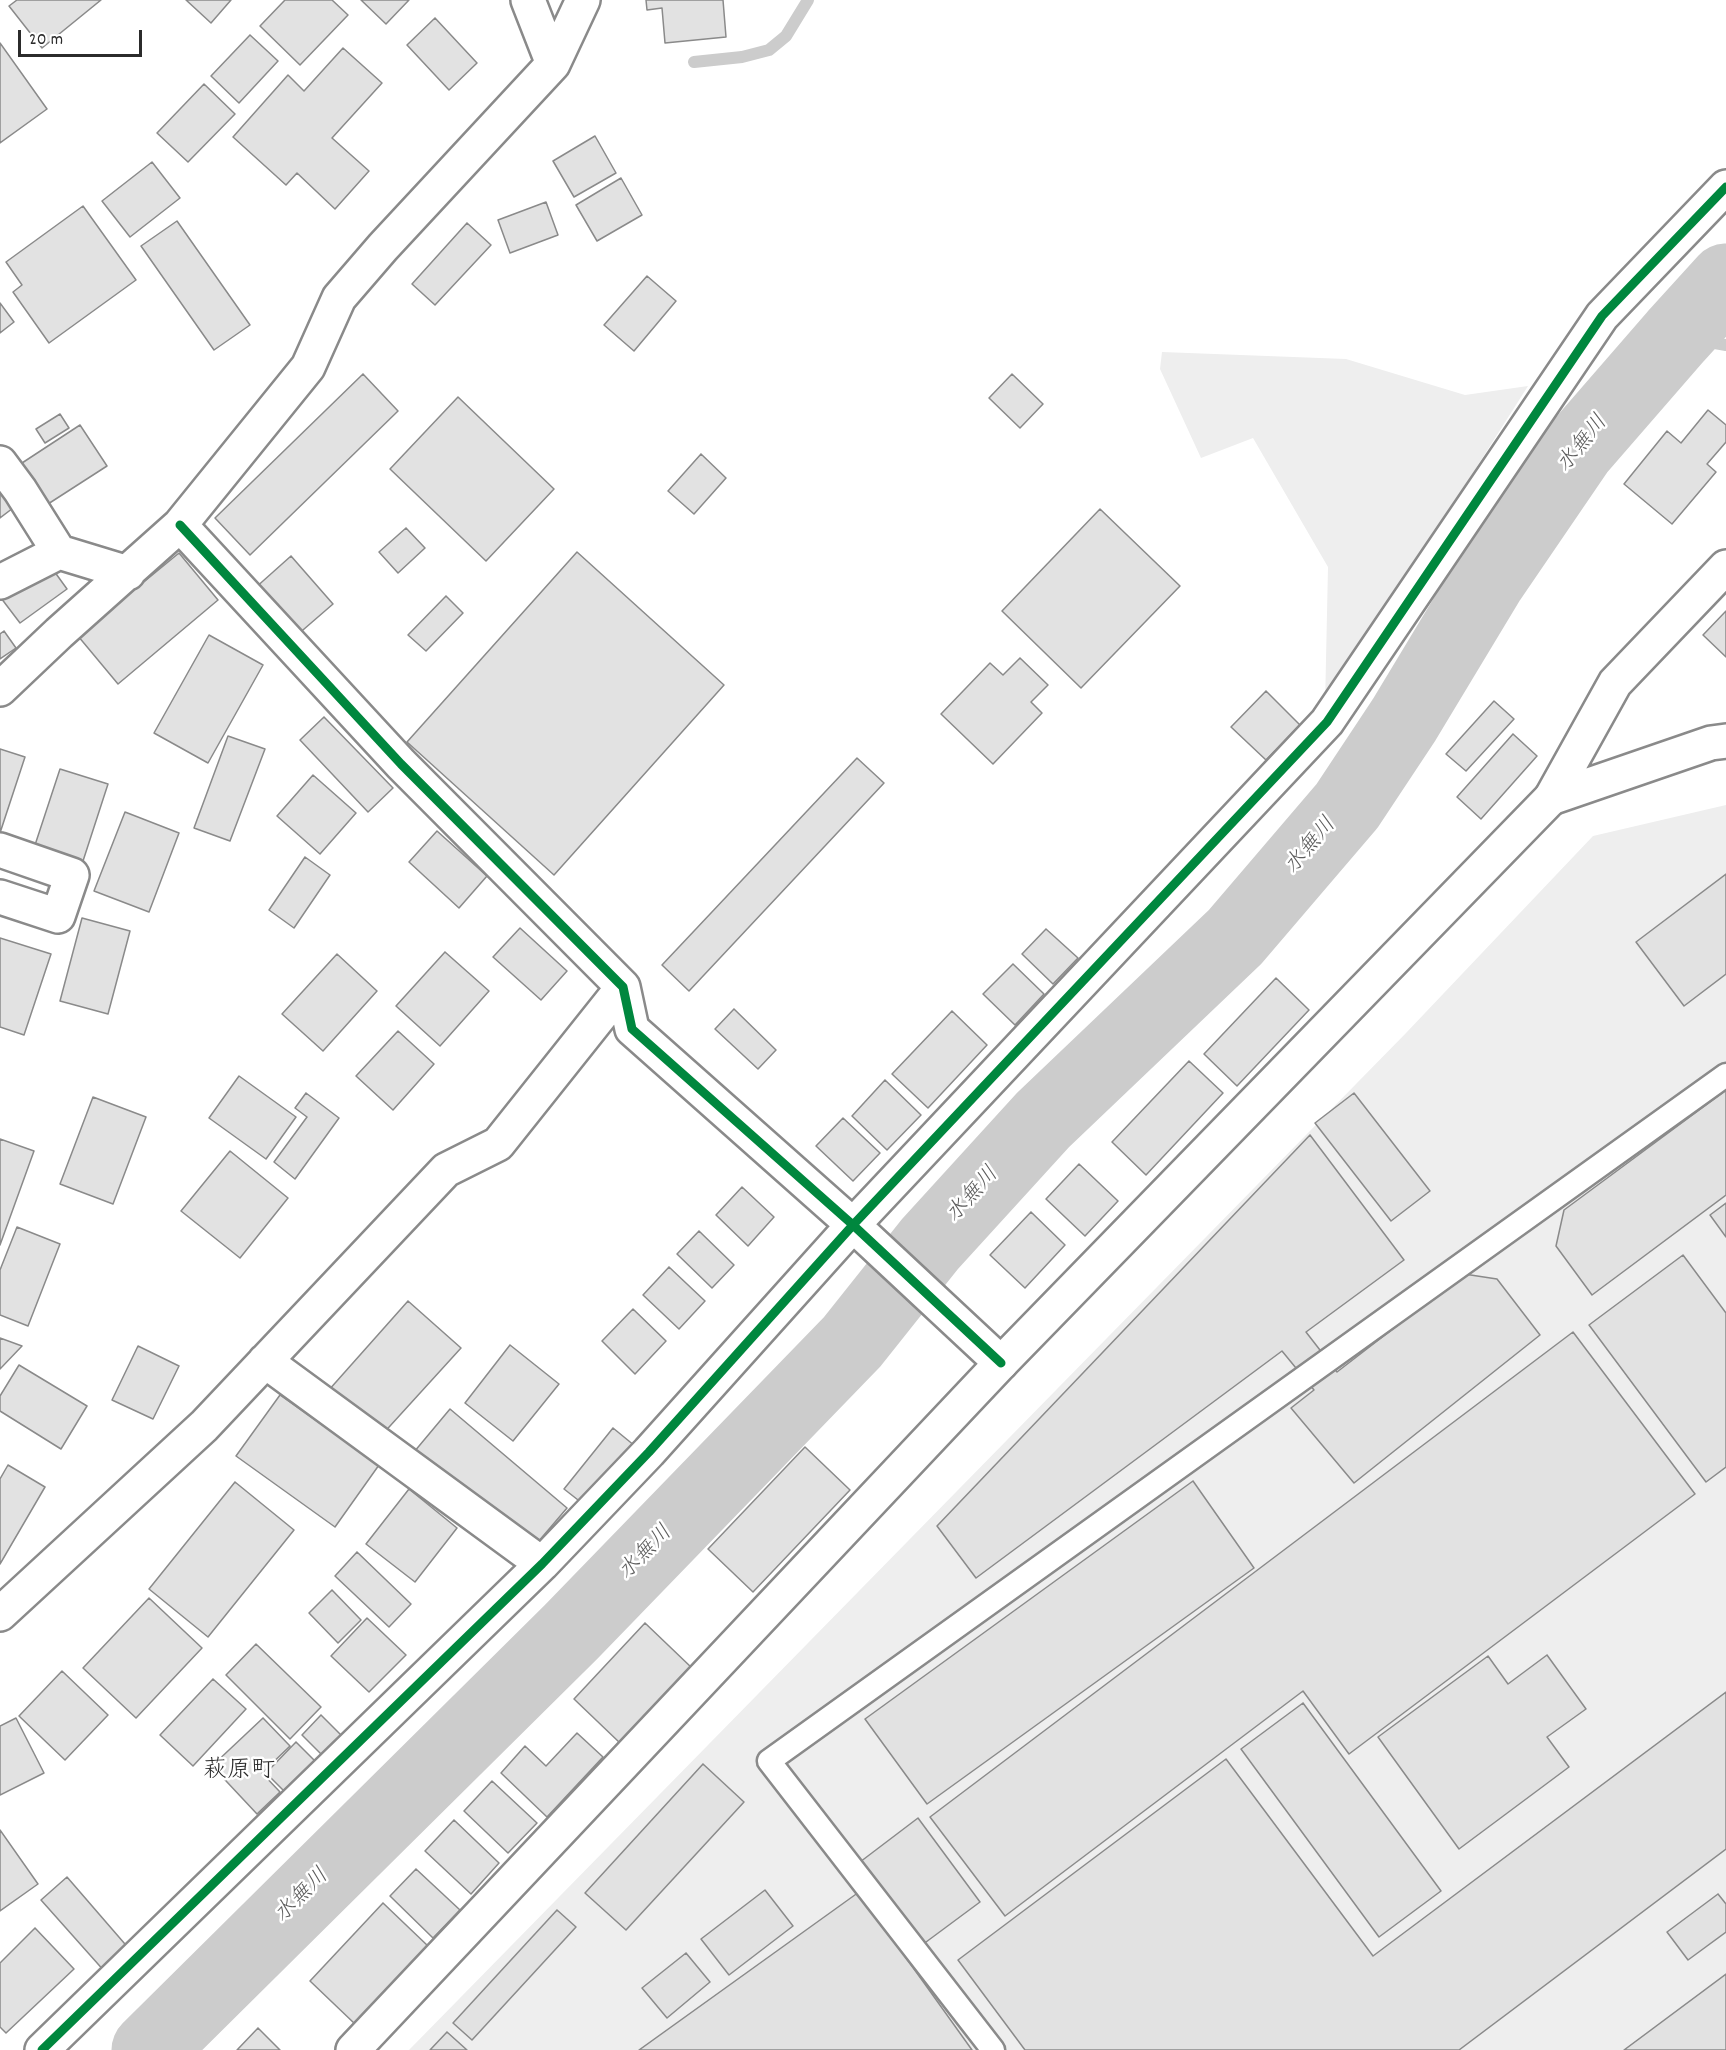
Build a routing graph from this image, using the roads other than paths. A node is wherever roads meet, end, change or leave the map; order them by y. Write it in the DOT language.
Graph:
graph roads {
  1 [pos="528,0"];
  2 [pos="583,0"];
  3 [pos="553,64"];
  4 [pos="1726,187"];
  5 [pos="0,463"];
  6 [pos="180,525"];
  7 [pos="59,552"];
  8 [pos="1726,567"];
  9 [pos="128,573"];
  10 [pos="0,582"];
  11 [pos="0,689"];
  12 [pos="1726,741"];
  13 [pos="1551,798"];
  14 [pos="2,857"];
  15 [pos="0,897"];
  16 [pos="623,987"];
  17 [pos="1726,1075"];
  18 [pos="853,1225"];
  19 [pos="265,1361"];
  20 [pos="1001,1363"];
  21 [pos="542,1564"];
  22 [pos="0,1614"];
  23 [pos="42,2050"];
  24 [pos="353,2050"];
  25 [pos="993,2050"];
  1 -- 3 [label="street"];
  2 -- 3 [label="street"];
  3 -- 6 [label="street"];
  4 -- 18 [label="street"];
  5 -- 7 [label="street"];
  6 -- 9 [label="street"];
  6 -- 16 [label="street"];
  7 -- 9 [label="street"];
  7 -- 10 [label="street"];
  8 -- 13 [label="street"];
  9 -- 11 [label="street"];
  12 -- 13 [label="street"];
  13 -- 20 [label="street"];
  14 -- 15 [label="street"];
  16 -- 18 [label="street"];
  16 -- 19 [label="street"];
  17 -- 25 [label="lane"];
  18 -- 20 [label="street"];
  18 -- 21 [label="street"];
  19 -- 21 [label="street"];
  19 -- 22 [label="street"];
  20 -- 24 [label="street"];
  21 -- 23 [label="street"];
}
